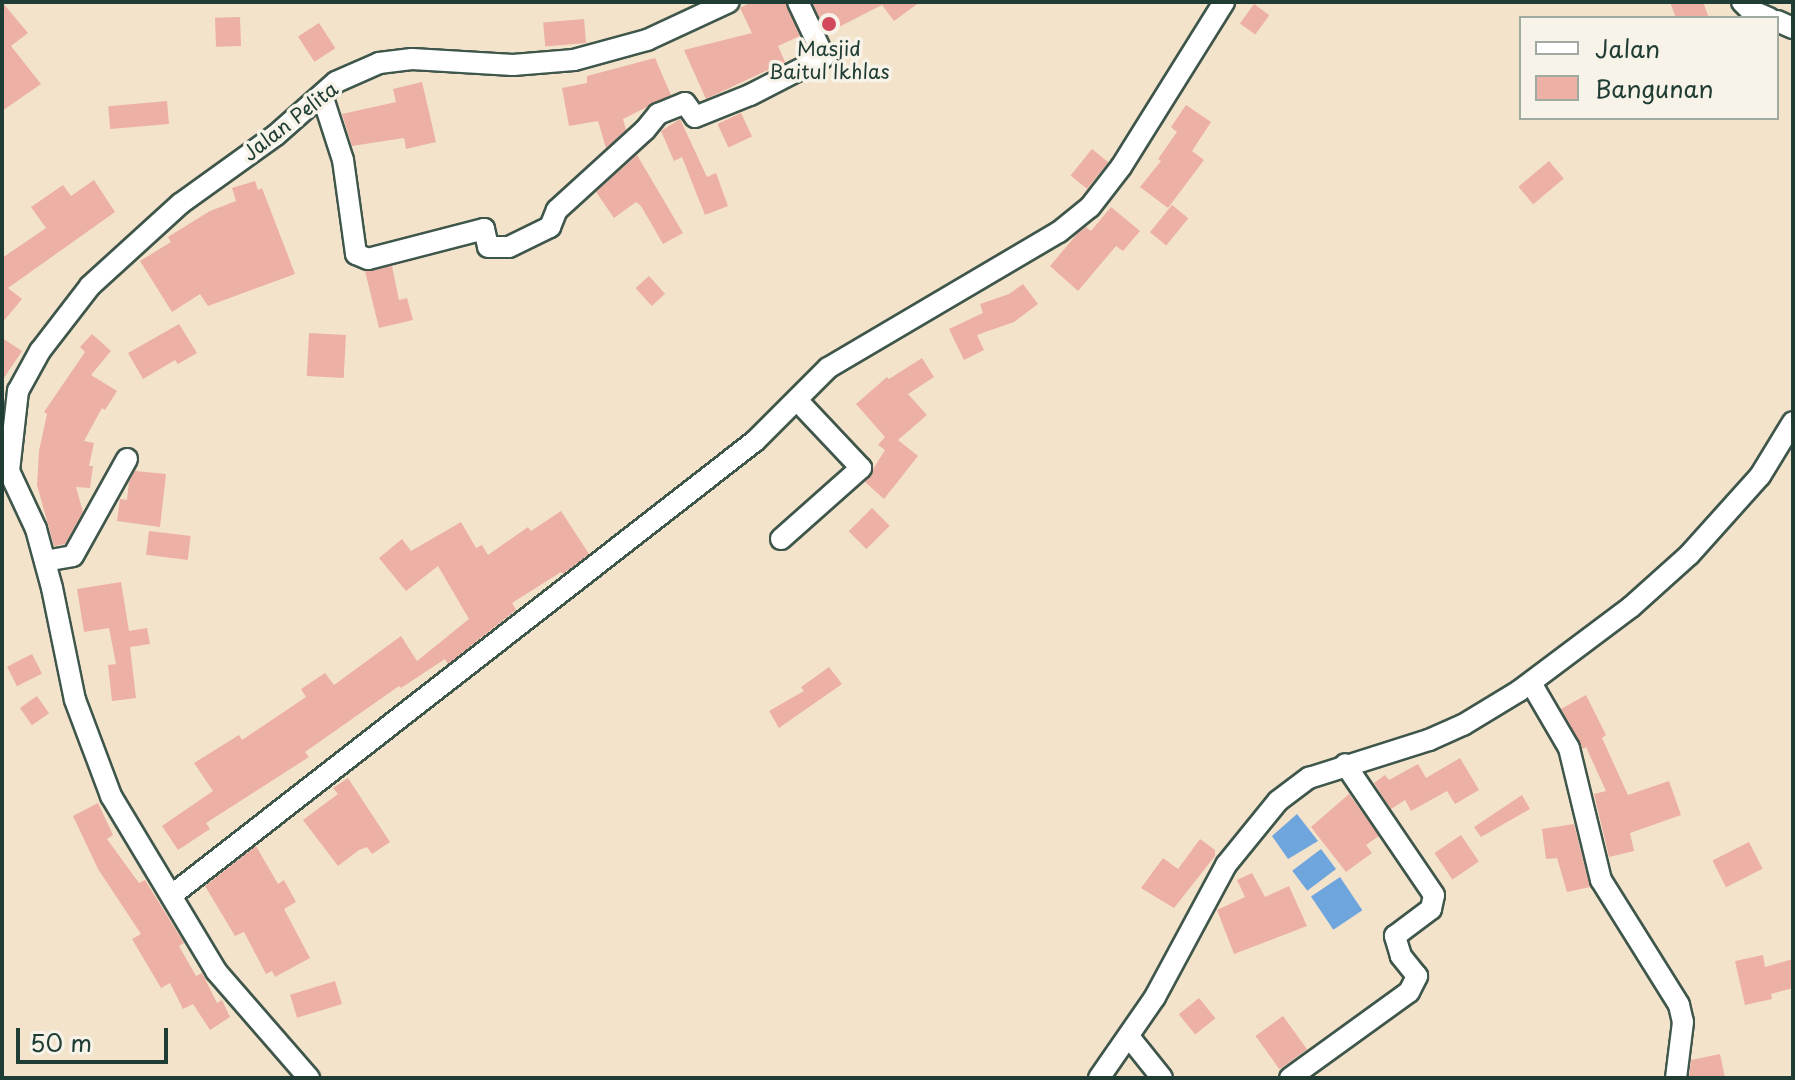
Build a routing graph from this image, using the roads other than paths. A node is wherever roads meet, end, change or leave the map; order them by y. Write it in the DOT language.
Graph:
graph roads {
  1 [pos="729,2"];
  2 [pos="798,2"];
  3 [pos="1224,2"];
  4 [pos="1742,2"];
  5 [pos="1764,16"];
  6 [pos="322,95"];
  7 [pos="797,400"];
  8 [pos="1793,422"];
  9 [pos="127,459"];
  10 [pos="6,467"];
  11 [pos="781,539"];
  12 [pos="45,561"];
  13 [pos="1531,683"];
  14 [pos="1345,764"];
  15 [pos="172,895"];
  16 [pos="1130,1038"];
  17 [pos="309,1078"];
  18 [pos="1099,1078"];
  19 [pos="1162,1078"];
  20 [pos="1290,1078"];
  21 [pos="1676,1078"];
  1 -- 6 [label="street, Jalan Pelita"];
  2 -- 6 [label="street"];
  3 -- 7 [label="street"];
  4 -- 5 [label="street"];
  6 -- 10 [label="street, Jalan Pelita"];
  7 -- 11 [label="street"];
  7 -- 15 [label="street"];
  8 -- 13 [label="street"];
  9 -- 12 [label="street"];
  10 -- 12 [label="street"];
  12 -- 15 [label="street"];
  13 -- 14 [label="street"];
  13 -- 21 [label="street"];
  14 -- 16 [label="street"];
  14 -- 20 [label="street"];
  15 -- 17 [label="street"];
  16 -- 18 [label="street"];
  16 -- 19 [label="street"];
}
